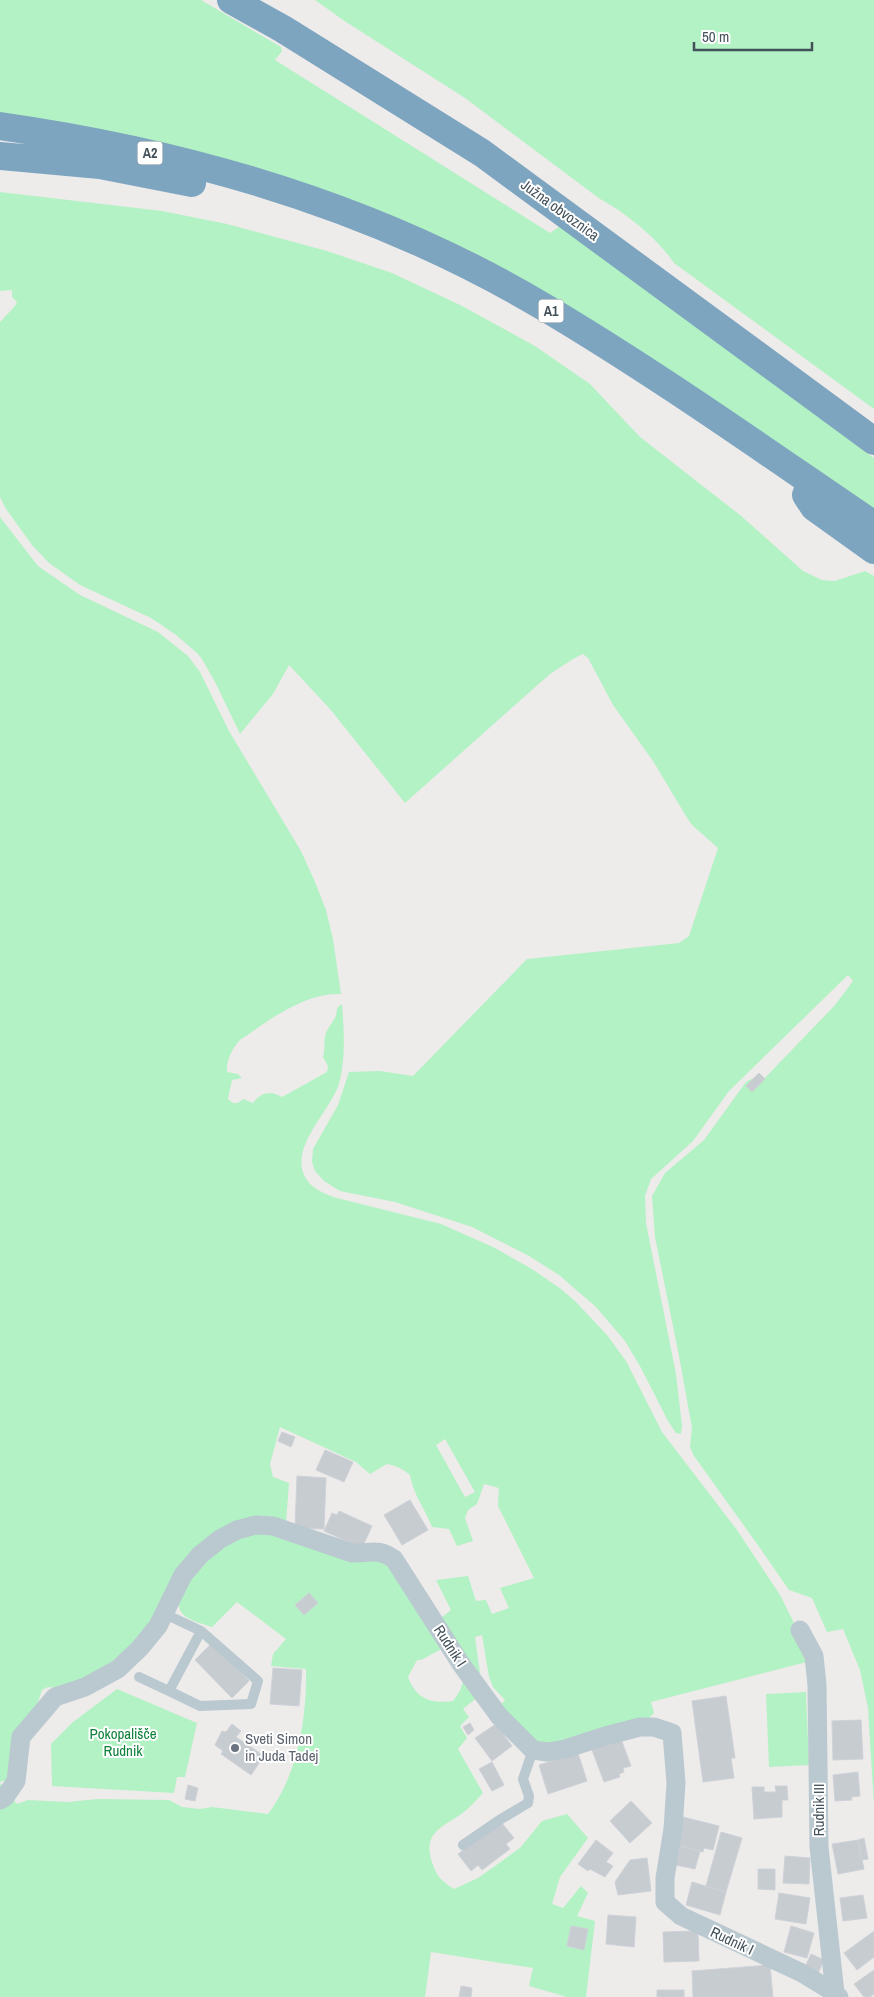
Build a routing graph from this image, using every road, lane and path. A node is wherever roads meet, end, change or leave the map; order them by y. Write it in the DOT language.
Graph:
graph roads {
  1 [pos="231,0"];
  2 [pos="0,126"];
  3 [pos="0,156"];
  4 [pos="297,194"];
  5 [pos="874,441"];
  6 [pos="786,465"];
  7 [pos="874,525"];
  8 [pos="874,550"];
  9 [pos="164,1614"];
  10 [pos="800,1630"];
  11 [pos="201,1631"];
  12 [pos="139,1677"];
  13 [pos="169,1691"];
  14 [pos="533,1750"];
  15 [pos="0,1800"];
  16 [pos="463,1845"];
  17 [pos="837,1995"];
  1 -- 5 [label="highway, Južna obvoznica"];
  2 -- 4 [label="highway, A2"];
  3 -- 4 [label="highway, A1"];
  4 -- 6 [label="highway, A1"];
  6 -- 7 [label="highway, A1"];
  6 -- 8 [label="highway"];
  9 -- 11 [label="lane"];
  9 -- 14 [label="street, Rudnik I"];
  9 -- 15 [label="street, Rudnik I"];
  10 -- 17 [label="street, Rudnik III"];
  11 -- 13 [label="lane"];
  11 -- 13 [label="lane"];
  12 -- 13 [label="lane"];
  14 -- 16 [label="lane"];
  14 -- 17 [label="street, Rudnik I"];
}
